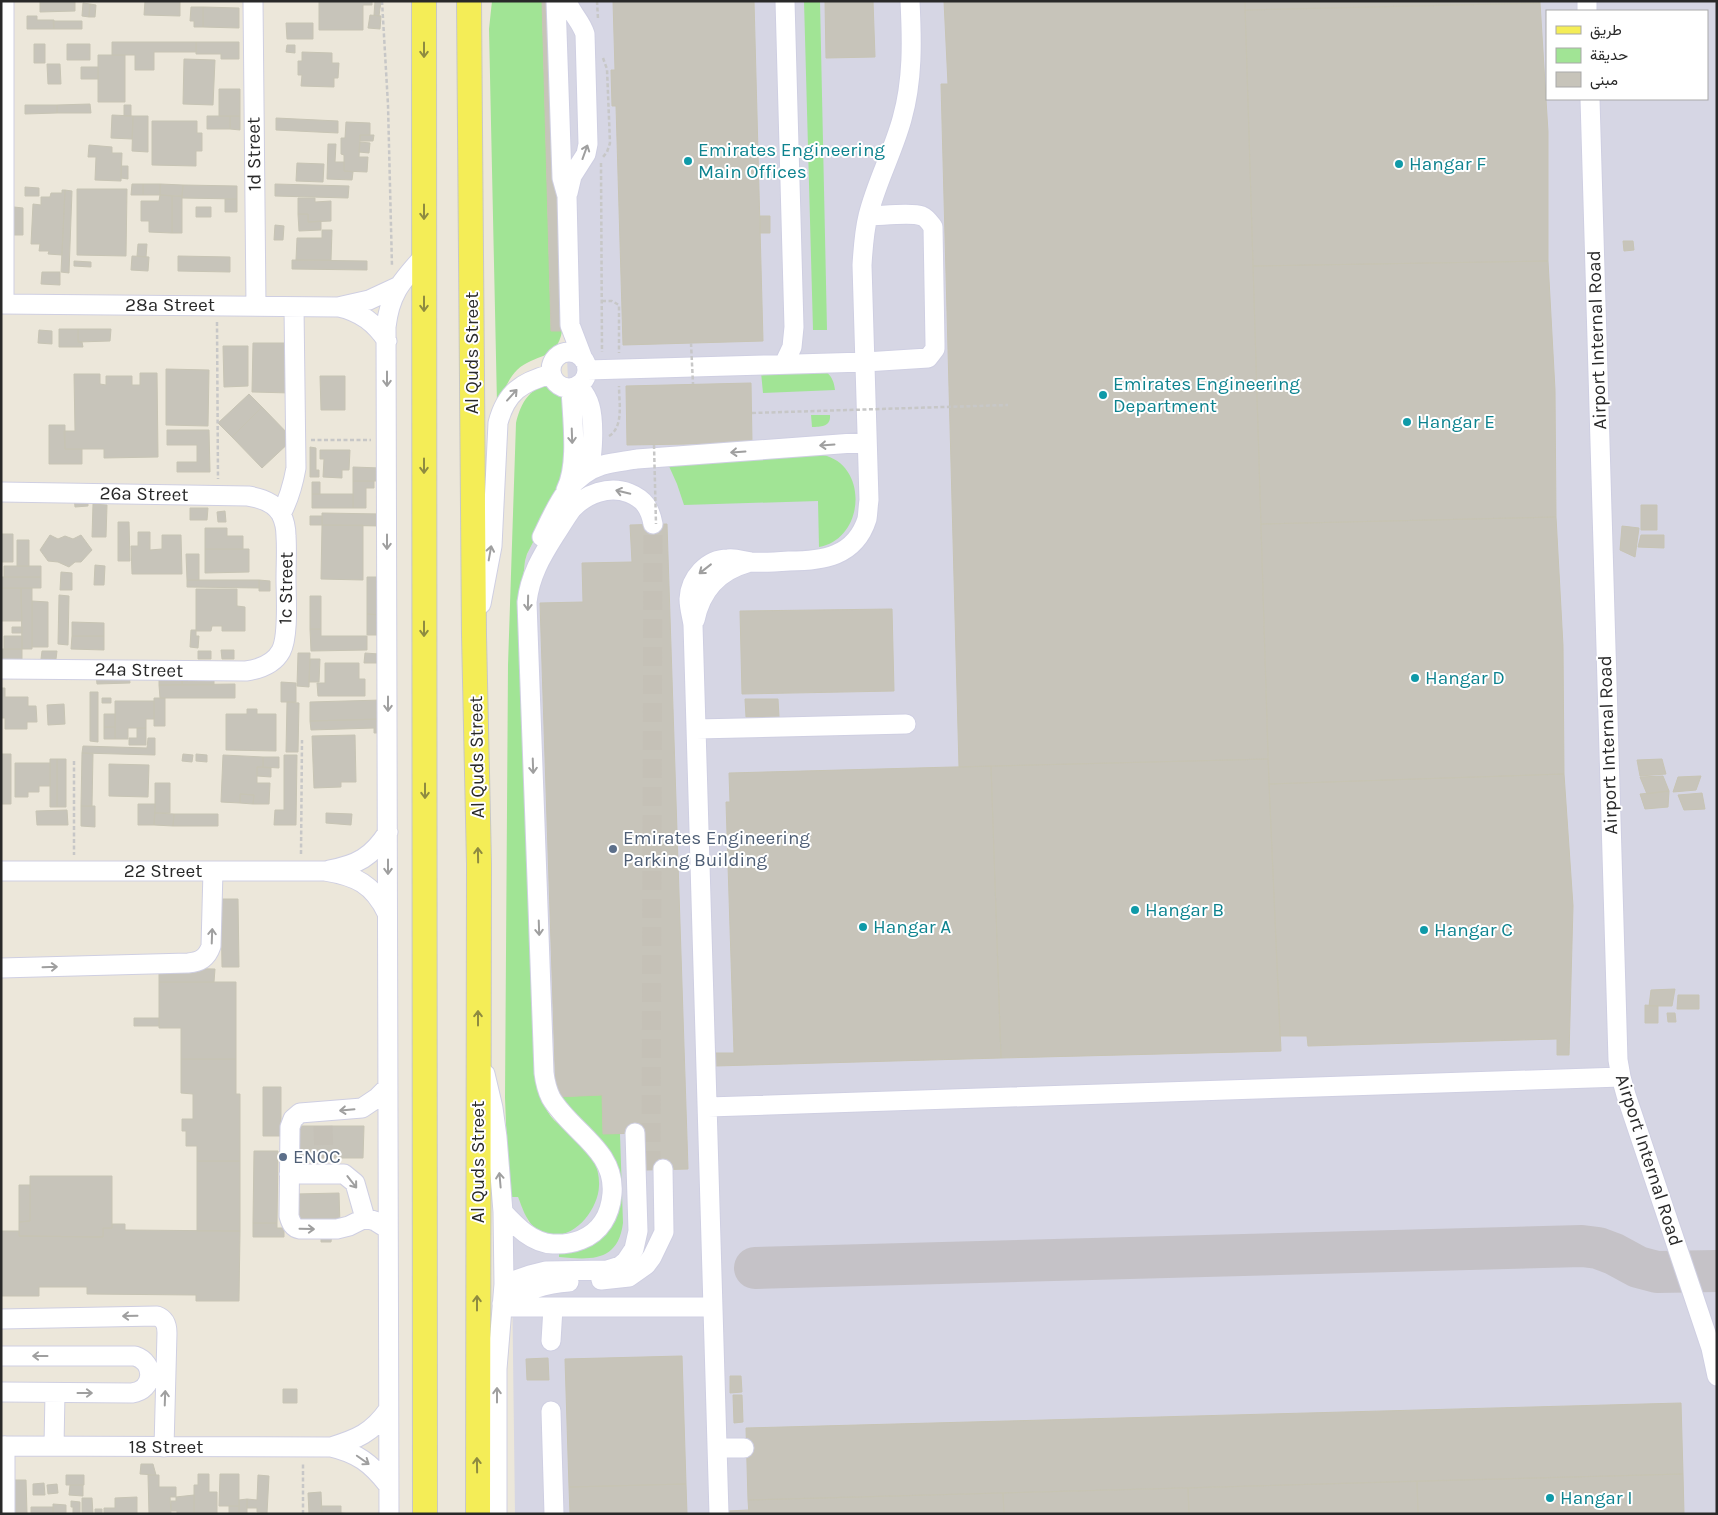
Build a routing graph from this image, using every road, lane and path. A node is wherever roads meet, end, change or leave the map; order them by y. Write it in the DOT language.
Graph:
graph roads {
  1 [pos="4,1"];
  2 [pos="253,1"];
  3 [pos="382,1"];
  4 [pos="424,1"];
  5 [pos="469,1"];
  6 [pos="556,1"];
  7 [pos="567,1"];
  8 [pos="597,1"];
  9 [pos="785,1"];
  10 [pos="910,1"];
  11 [pos="598,26"];
  12 [pos="591,57"];
  13 [pos="558,60"];
  14 [pos="1590,100"];
  15 [pos="560,105"];
  16 [pos="587,105"];
  17 [pos="561,129"];
  18 [pos="588,129"];
  19 [pos="567,196"];
  20 [pos="868,216"];
  21 [pos="424,255"];
  22 [pos="395,288"];
  23 [pos="3,304"];
  24 [pos="217,306"];
  25 [pos="256,306"];
  26 [pos="294,306"];
  27 [pos="338,307"];
  28 [pos="570,325"];
  29 [pos="387,341"];
  30 [pos="692,343"];
  31 [pos="605,356"];
  32 [pos="865,362"];
  33 [pos="784,364"];
  34 [pos="553,366"];
  35 [pos="580,375"];
  36 [pos="693,384"];
  37 [pos="1008,405"];
  38 [pos="752,413"];
  39 [pos="295,440"];
  40 [pos="387,440"];
  41 [pos="867,442"];
  42 [pos="654,444"];
  43 [pos="587,472"];
  44 [pos="1,492"];
  45 [pos="564,493"];
  46 [pos="218,496"];
  47 [pos="281,514"];
  48 [pos="654,524"];
  49 [pos="540,558"];
  50 [pos="474,635"];
  51 [pos="273,660"];
  52 [pos="1,668"];
  53 [pos="906,724"];
  54 [pos="696,729"];
  55 [pos="302,740"];
  56 [pos="74,761"];
  57 [pos="388,832"];
  58 [pos="1,871"];
  59 [pos="75,871"];
  60 [pos="213,871"];
  61 [pos="301,871"];
  62 [pos="325,871"];
  63 [pos="388,914"];
  64 [pos="1,968"];
  65 [pos="478,1052"];
  66 [pos="1620,1078"];
  67 [pos="388,1087"];
  68 [pos="708,1107"];
  69 [pos="629,1134"];
  70 [pos="657,1170"];
  71 [pos="290,1174"];
  72 [pos="503,1212"];
  73 [pos="365,1218"];
  74 [pos="388,1229"];
  75 [pos="504,1284"];
  76 [pos="502,1305"];
  77 [pos="713,1307"];
  78 [pos="553,1308"];
  79 [pos="1,1319"];
  80 [pos="551,1341"];
  81 [pos="1,1356"];
  82 [pos="1717,1376"];
  83 [pos="1,1392"];
  84 [pos="55,1393"];
  85 [pos="388,1410"];
  86 [pos="551,1411"];
  87 [pos="3,1446"];
  88 [pos="54,1446"];
  89 [pos="164,1446"];
  90 [pos="302,1447"];
  91 [pos="330,1447"];
  92 [pos="717,1448"];
  93 [pos="744,1448"];
  94 [pos="388,1485"];
  95 [pos="5,1514"];
  96 [pos="302,1514"];
  97 [pos="388,1514"];
  98 [pos="425,1514"];
  99 [pos="478,1514"];
  100 [pos="497,1514"];
  101 [pos="554,1514"];
  102 [pos="719,1514"];
  1 -- 23 [label="street"];
  2 -- 25 [label="street, 1d Street"];
  3 -- 22 [label="path"];
  4 -- 21 [label="main road, one-way"];
  5 -- 50 [label="main road, Al Quds Street"];
  6 -- 13 [label="street"];
  7 -- 12 [label="street"];
  8 -- 11 [label="path"];
  9 -- 33 [label="street"];
  10 -- 20 [label="street"];
  12 -- 13 [label="street"];
  12 -- 16 [label="street"];
  12 -- 31 [label="path"];
  13 -- 15 [label="street"];
  14 -- 66 [label="street, Airport Internal Road"];
  15 -- 16 [label="street"];
  15 -- 17 [label="street"];
  16 -- 18 [label="street"];
  17 -- 18 [label="street"];
  17 -- 19 [label="street"];
  19 -- 18 [label="street, one-way"];
  19 -- 28 [label="street"];
  20 -- 32 [label="street"];
  20 -- 32 [label="street"];
  21 -- 22 [label="street"];
  21 -- 98 [label="main road, one-way"];
  22 -- 27 [label="street, 28a Street"];
  22 -- 29 [label="street"];
  23 -- 24 [label="street, 28a Street"];
  24 -- 25 [label="street, 28a Street"];
  24 -- 46 [label="path"];
  25 -- 26 [label="street, 28a Street"];
  26 -- 27 [label="street, 28a Street"];
  26 -- 39 [label="street"];
  27 -- 29 [label="street, 28a Street"];
  28 -- 34 [label="street"];
  28 -- 35 [label="street"];
  29 -- 40 [label="street, one-way"];
  30 -- 36 [label="path, bridge"];
  32 -- 33 [label="street"];
  32 -- 41 [label="street"];
  33 -- 35 [label="street"];
  34 -- 35 [label="street"];
  34 -- 35 [label="street"];
  50 -- 34 [label="street, one-way"];
  35 -- 43 [label="street"];
  35 -- 45 [label="street, one-way"];
  37 -- 38 [label="path, bridge"];
  39 -- 40 [label="path"];
  39 -- 47 [label="street"];
  40 -- 57 [label="street, one-way"];
  41 -- 43 [label="street, one-way"];
  41 -- 54 [label="street"];
  42 -- 48 [label="path, bridge"];
  43 -- 45 [label="street"];
  44 -- 46 [label="street, 26a Street"];
  45 -- 49 [label="street"];
  46 -- 47 [label="street, 26a Street"];
  47 -- 51 [label="street, 1c Street"];
  48 -- 49 [label="street, one-way"];
  49 -- 72 [label="street, one-way"];
  65 -- 50 [label="main road, Al Quds Street, one-way"];
  51 -- 52 [label="street, 24a Street"];
  53 -- 54 [label="street"];
  54 -- 68 [label="street"];
  55 -- 61 [label="path"];
  56 -- 59 [label="path"];
  57 -- 62 [label="street, 22 Street"];
  57 -- 63 [label="street, one-way"];
  58 -- 59 [label="street, 22 Street"];
  59 -- 60 [label="street, 22 Street"];
  60 -- 61 [label="street, 22 Street"];
  64 -- 60 [label="street, one-way"];
  61 -- 62 [label="street, 22 Street"];
  62 -- 63 [label="street, 22 Street"];
  63 -- 67 [label="street"];
  72 -- 65 [label="street, one-way"];
  99 -- 65 [label="main road, Al Quds Street, one-way"];
  66 -- 68 [label="street"];
  66 -- 82 [label="street, Airport Internal Road"];
  67 -- 71 [label="street, one-way"];
  67 -- 74 [label="street"];
  68 -- 77 [label="street"];
  69 -- 75 [label="street"];
  70 -- 76 [label="street"];
  71 -- 73 [label="street, one-way"];
  71 -- 73 [label="street, one-way"];
  72 -- 75 [label="street"];
  73 -- 74 [label="street"];
  74 -- 85 [label="street"];
  75 -- 76 [label="street"];
  76 -- 78 [label="street"];
  100 -- 76 [label="street, one-way"];
  77 -- 78 [label="street"];
  77 -- 92 [label="street"];
  78 -- 80 [label="street"];
  89 -- 79 [label="street, one-way"];
  84 -- 81 [label="street, one-way"];
  83 -- 84 [label="street"];
  84 -- 88 [label="street"];
  85 -- 91 [label="street, 18 Street"];
  85 -- 94 [label="street"];
  86 -- 101 [label="street"];
  87 -- 88 [label="street, 18 Street"];
  87 -- 95 [label="street"];
  88 -- 89 [label="street, 18 Street"];
  89 -- 90 [label="street, 18 Street"];
  90 -- 91 [label="street, 18 Street"];
  90 -- 96 [label="path"];
  91 -- 94 [label="street, 18 Street, one-way"];
  92 -- 93 [label="street"];
  92 -- 102 [label="street"];
  94 -- 97 [label="street"];
}
